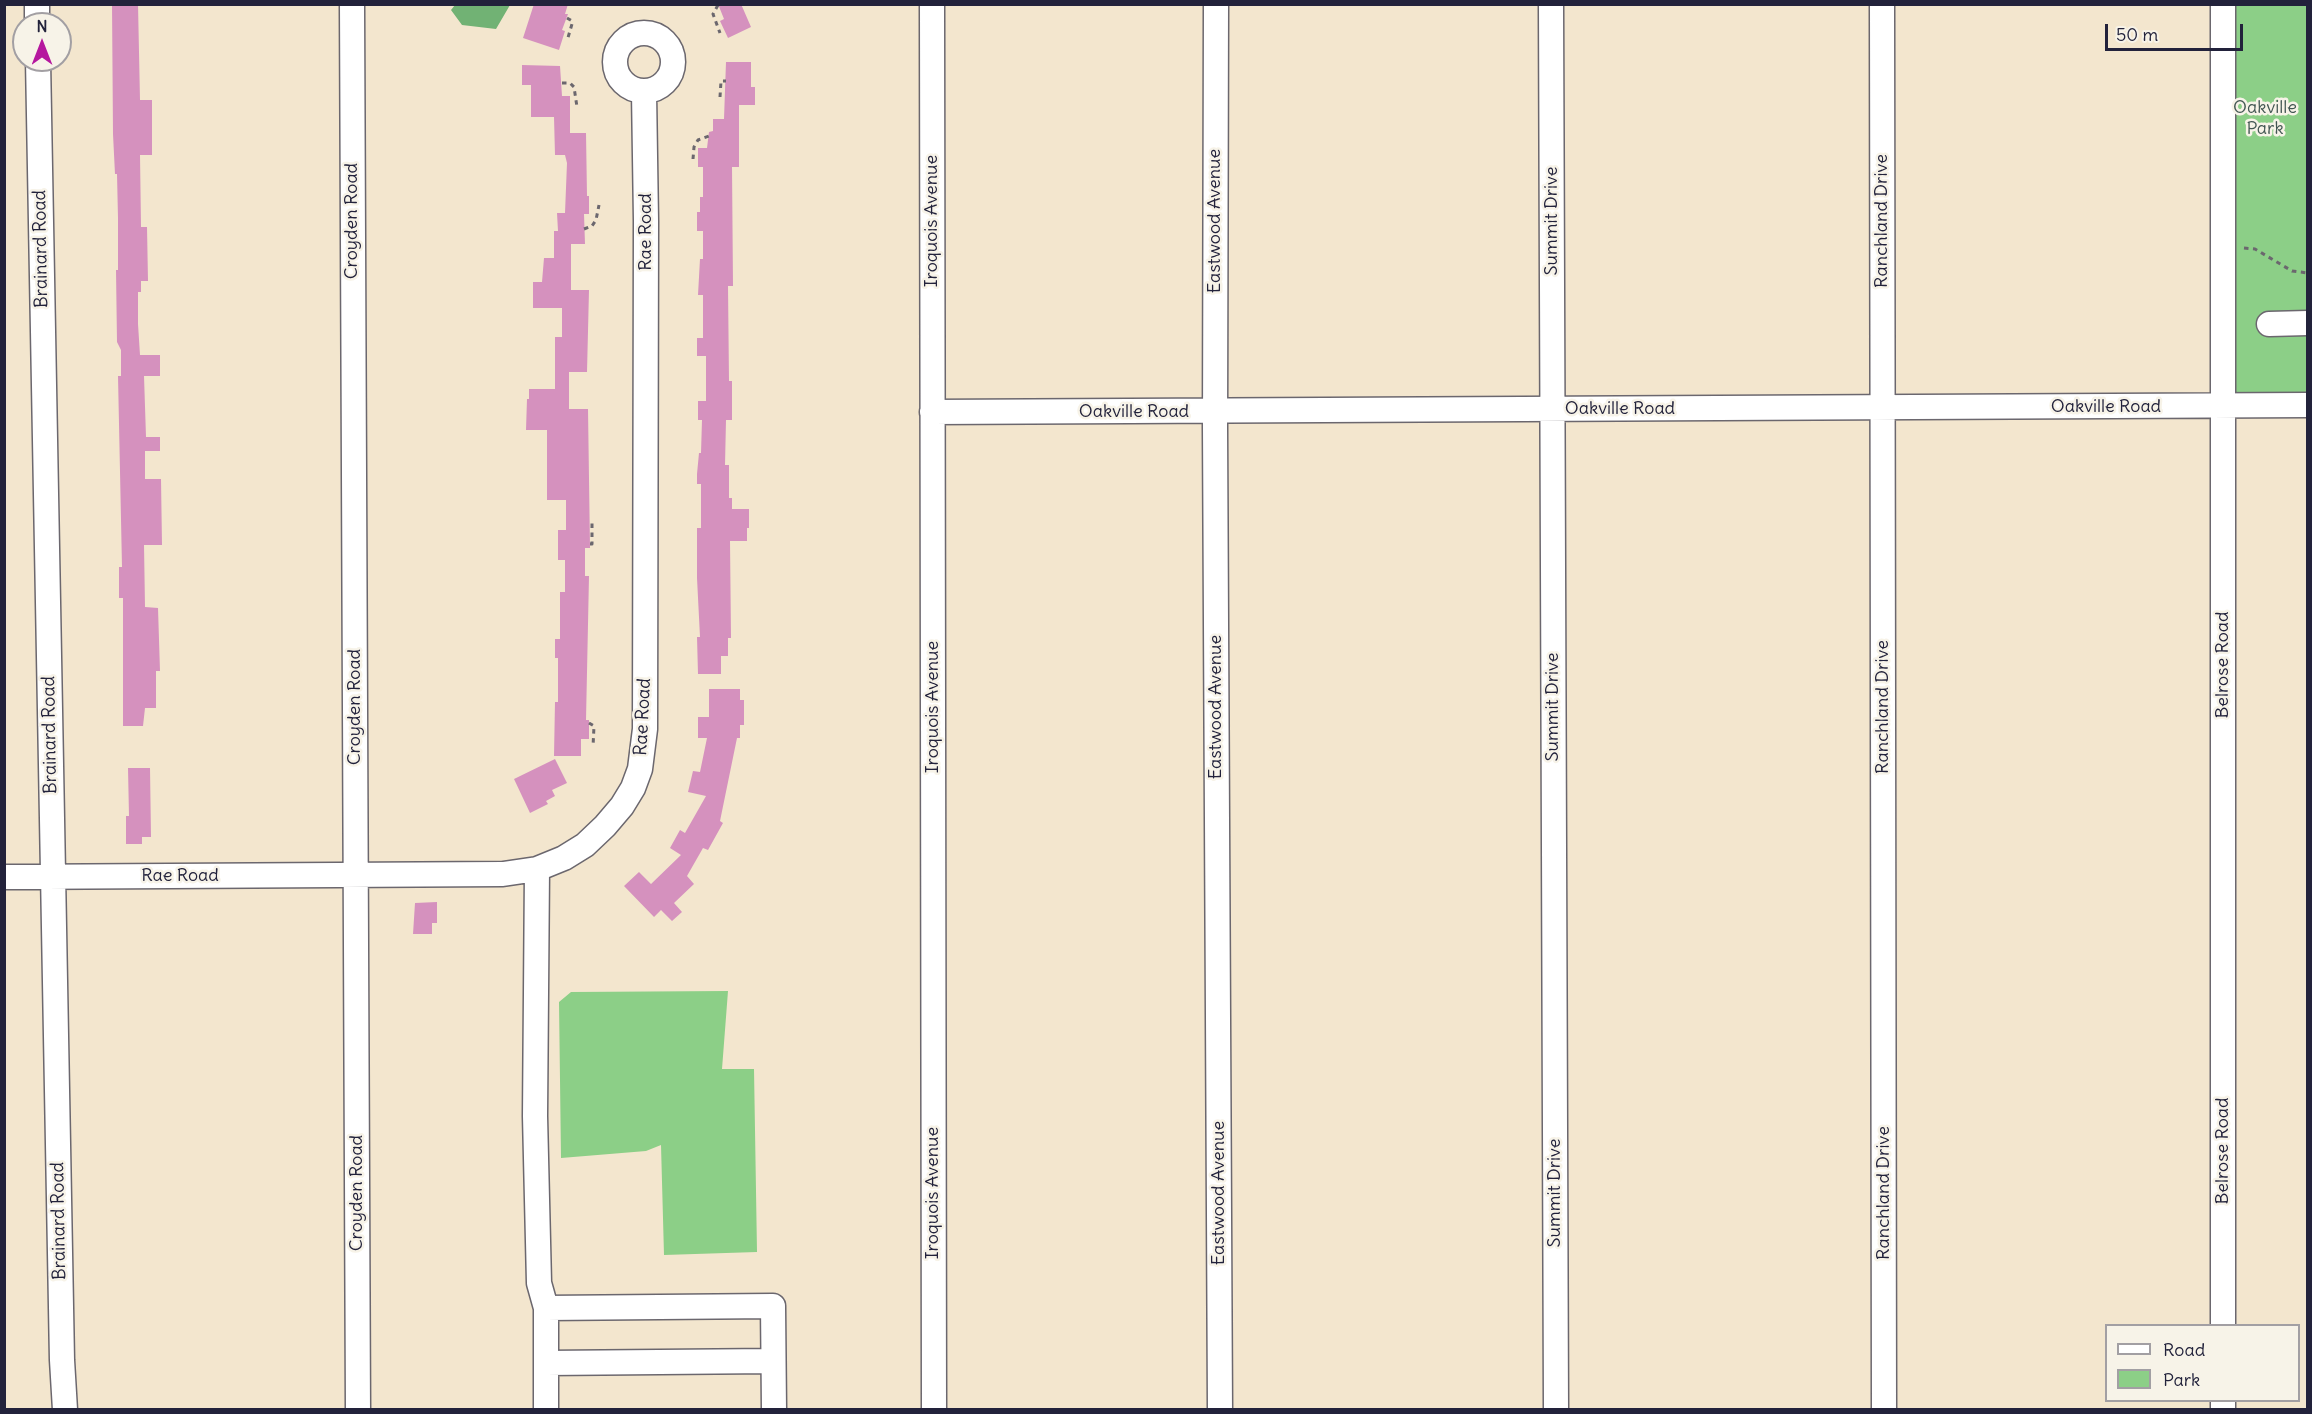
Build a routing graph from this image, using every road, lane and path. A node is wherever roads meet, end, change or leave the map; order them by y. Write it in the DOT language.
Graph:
graph roads {
  1 [pos="352,4"];
  2 [pos="932,4"];
  3 [pos="1216,4"];
  4 [pos="1551,4"];
  5 [pos="1882,4"];
  6 [pos="2223,4"];
  7 [pos="718,5"];
  8 [pos="567,18"];
  9 [pos="720,33"];
  10 [pos="567,41"];
  11 [pos="38,72"];
  12 [pos="726,81"];
  13 [pos="562,83"];
  14 [pos="644,92"];
  15 [pos="720,97"];
  16 [pos="577,108"];
  17 [pos="709,136"];
  18 [pos="693,159"];
  19 [pos="599,206"];
  20 [pos="584,229"];
  21 [pos="2244,248"];
  22 [pos="2307,273"];
  23 [pos="2307,323"];
  24 [pos="2269,324"];
  25 [pos="2307,405"];
  26 [pos="2223,406"];
  27 [pos="1882,408"];
  28 [pos="1552,409"];
  29 [pos="932,412"];
  30 [pos="1215,412"];
  31 [pos="592,522"];
  32 [pos="590,544"];
  33 [pos="589,723"];
  34 [pos="593,747"];
  35 [pos="537,869"];
  36 [pos="355,875"];
  37 [pos="4,877"];
  38 [pos="52,877"];
  39 [pos="546,1308"];
  40 [pos="2223,1324"];
  41 [pos="773,1361"];
  42 [pos="546,1363"];
  43 [pos="65,1410"];
  44 [pos="358,1410"];
  45 [pos="546,1410"];
  46 [pos="774,1410"];
  47 [pos="934,1410"];
  48 [pos="1220,1410"];
  49 [pos="1556,1410"];
  50 [pos="1884,1410"];
  1 -- 36 [label="street, Croyden Road"];
  2 -- 29 [label="street, Iroquois Avenue"];
  3 -- 30 [label="street, Eastwood Avenue"];
  4 -- 28 [label="street, Summit Drive"];
  5 -- 27 [label="street, Ranchland Drive"];
  6 -- 26 [label="street, Belrose Road"];
  7 -- 9 [label="path"];
  8 -- 10 [label="path"];
  11 -- 38 [label="street, Brainard Road"];
  12 -- 15 [label="path"];
  13 -- 16 [label="path"];
  14 -- 35 [label="street, Rae Road"];
  17 -- 18 [label="path"];
  19 -- 20 [label="path"];
  21 -- 22 [label="path"];
  23 -- 24 [label="street"];
  25 -- 26 [label="street, Oakville Road"];
  26 -- 27 [label="street, Oakville Road"];
  26 -- 40 [label="street, Belrose Road"];
  27 -- 28 [label="street, Oakville Road"];
  27 -- 50 [label="street, Ranchland Drive"];
  28 -- 30 [label="street, Oakville Road"];
  28 -- 49 [label="street, Summit Drive"];
  29 -- 30 [label="street, Oakville Road"];
  29 -- 47 [label="street, Iroquois Avenue"];
  30 -- 48 [label="street, Eastwood Avenue"];
  31 -- 32 [label="path"];
  33 -- 34 [label="path"];
  35 -- 36 [label="street, Rae Road"];
  35 -- 39 [label="street"];
  36 -- 38 [label="street, Rae Road"];
  36 -- 44 [label="street, Croyden Road"];
  37 -- 38 [label="street, Rae Road"];
  38 -- 43 [label="street, Brainard Road"];
  39 -- 41 [label="street"];
  39 -- 42 [label="street"];
  41 -- 42 [label="street"];
  41 -- 46 [label="street"];
  42 -- 45 [label="street"];
}
